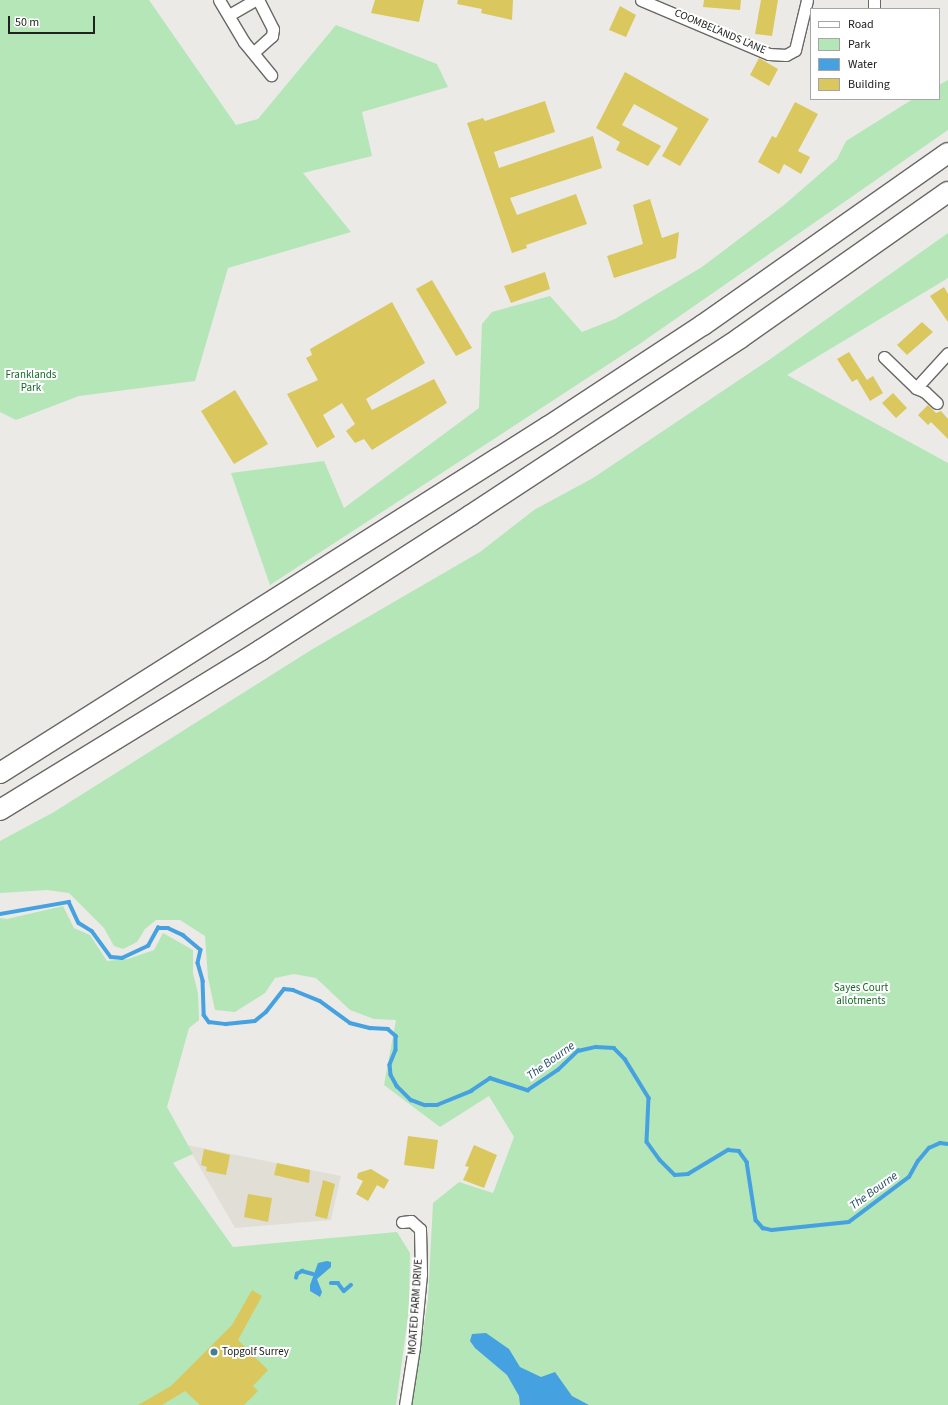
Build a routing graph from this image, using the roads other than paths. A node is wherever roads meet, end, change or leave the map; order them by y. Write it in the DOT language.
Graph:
graph roads {
  1 [pos="219,0"];
  2 [pos="256,0"];
  3 [pos="642,0"];
  4 [pos="807,0"];
  5 [pos="229,15"];
  6 [pos="254,52"];
  7 [pos="270,75"];
  8 [pos="948,153"];
  9 [pos="948,192"];
  10 [pos="948,353"];
  11 [pos="884,357"];
  12 [pos="916,388"];
  13 [pos="937,404"];
  14 [pos="0,773"];
  15 [pos="0,810"];
  16 [pos="402,1222"];
  17 [pos="405,1405"];
  1 -- 5 [label="street"];
  2 -- 5 [label="street"];
  2 -- 6 [label="street"];
  3 -- 4 [label="street, COOMBELANDS LANE"];
  5 -- 6 [label="street"];
  6 -- 7 [label="street"];
  8 -- 14 [label="highway"];
  9 -- 15 [label="highway"];
  10 -- 12 [label="street"];
  11 -- 12 [label="street"];
  12 -- 13 [label="street"];
  16 -- 17 [label="street, MOATED FARM DRIVE"];
}
